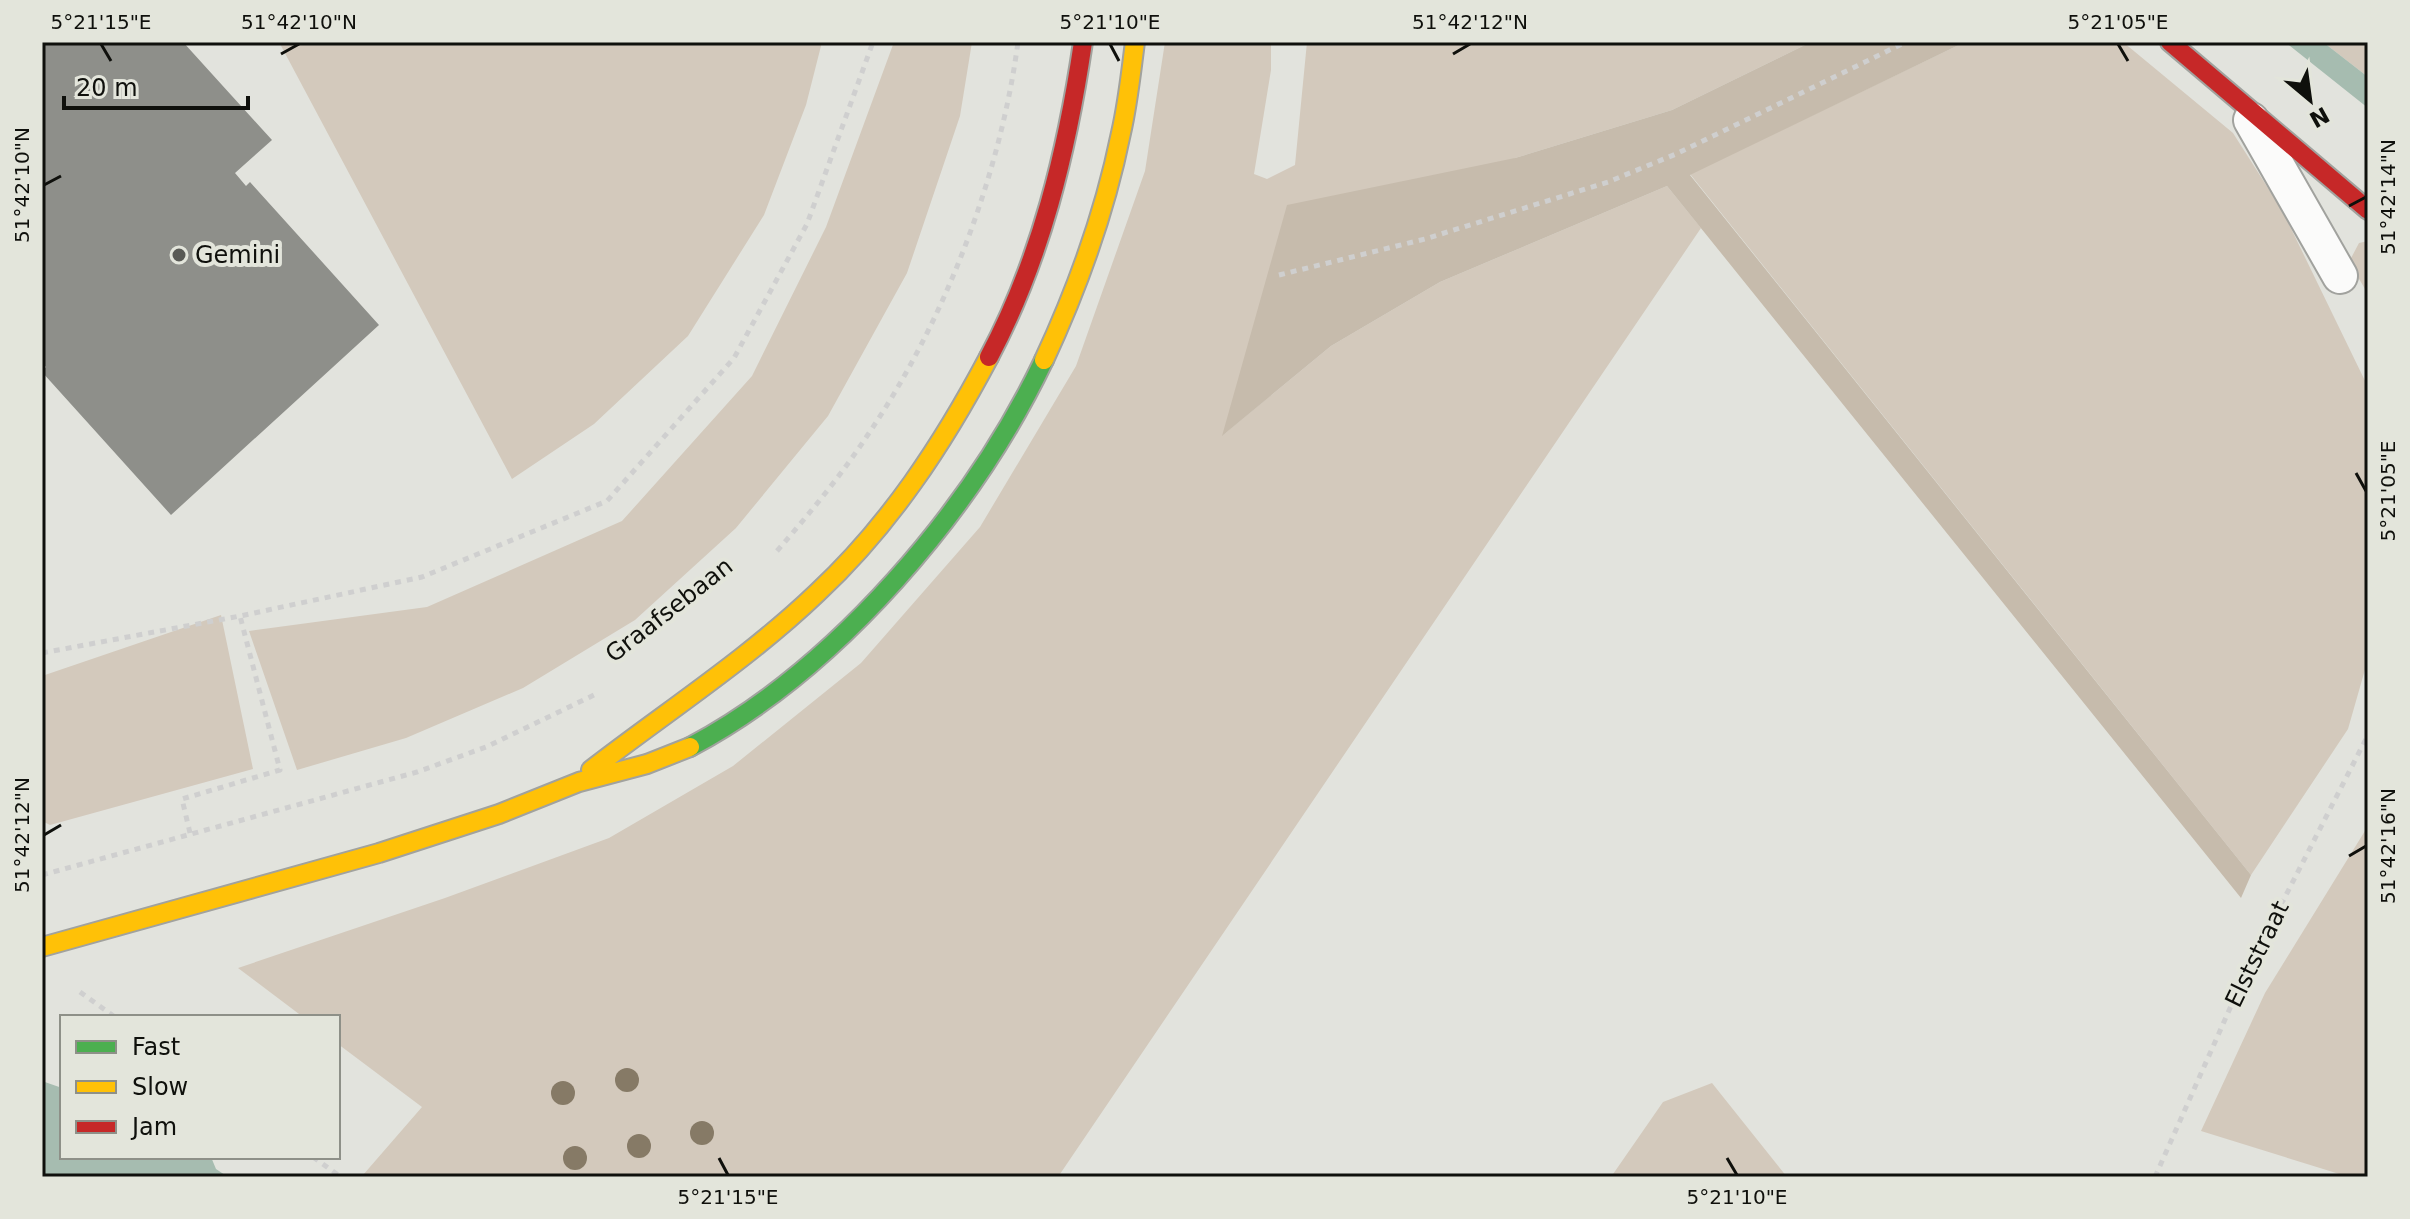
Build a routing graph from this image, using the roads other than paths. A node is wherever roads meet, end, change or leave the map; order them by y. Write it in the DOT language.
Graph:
graph roads {
  1 [pos="1083,42"];
  2 [pos="1135,42"];
  3 [pos="2170,42"];
  4 [pos="2243,106"];
  5 [pos="2368,210"];
  6 [pos="2340,276"];
  7 [pos="573,784"];
  8 [pos="42,947"];
  1 -- 7 [label="main road"];
  2 -- 7 [label="main road"];
  3 -- 4 [label="main road"];
  4 -- 5 [label="main road"];
  4 -- 6 [label="lane"];
  7 -- 8 [label="main road"];
}
